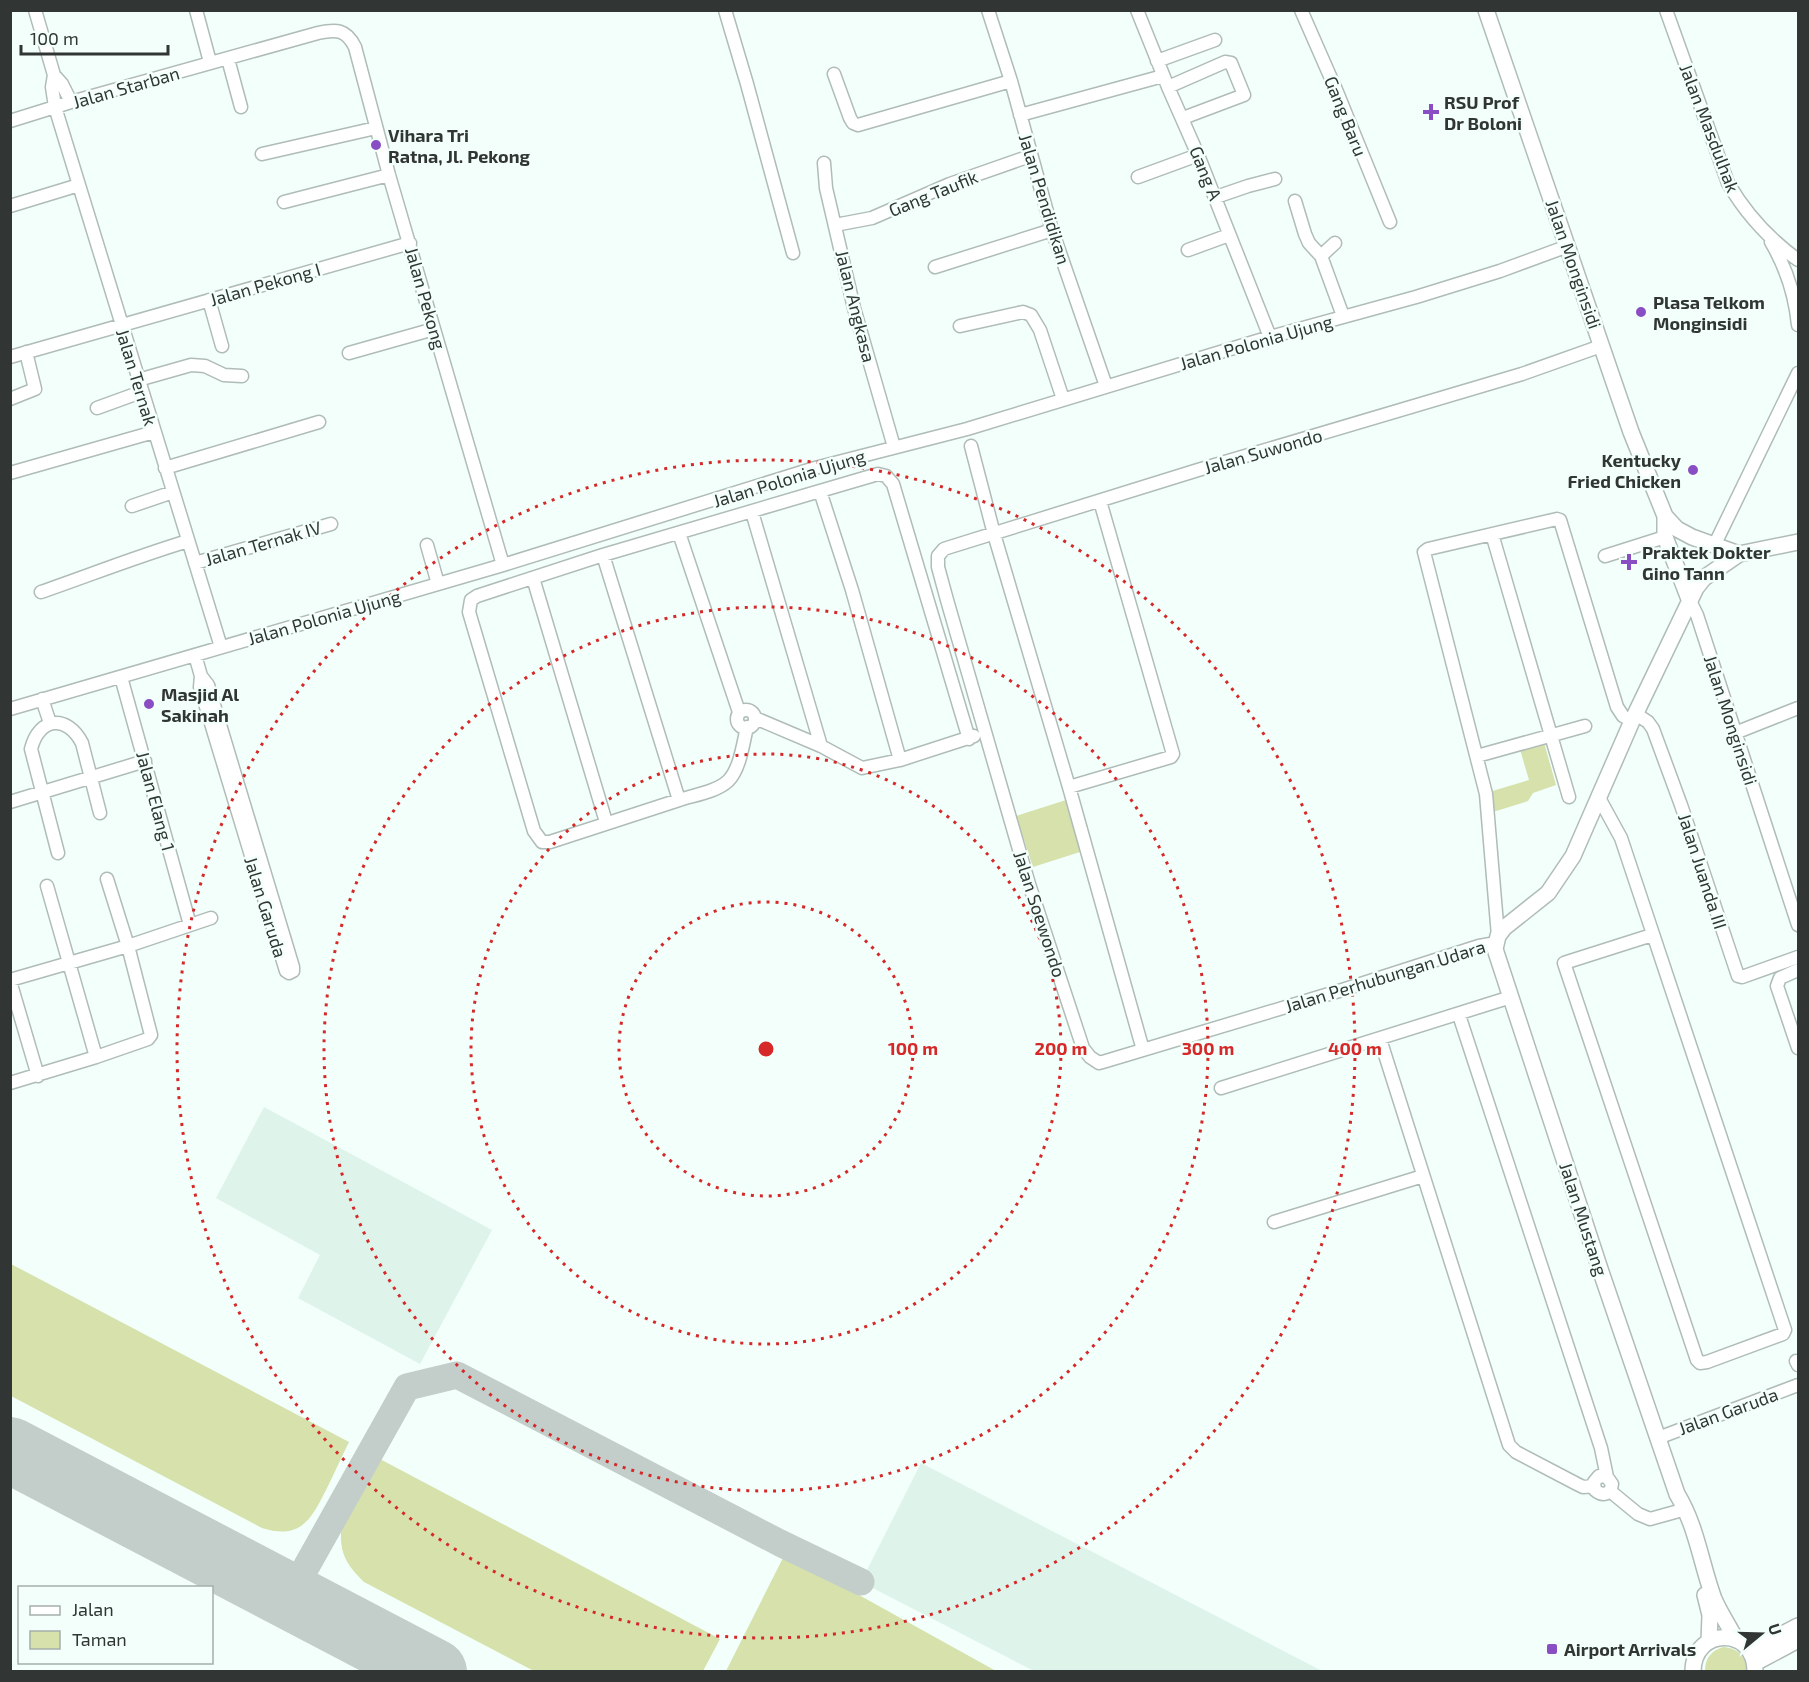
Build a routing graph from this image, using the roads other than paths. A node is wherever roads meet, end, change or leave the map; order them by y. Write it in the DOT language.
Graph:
graph roads {
  1 [pos="35,10"];
  2 [pos="196,10"];
  3 [pos="725,10"];
  4 [pos="988,10"];
  5 [pos="1137,10"];
  6 [pos="1301,10"];
  7 [pos="1486,10"];
  8 [pos="1666,10"];
  9 [pos="345,34"];
  10 [pos="1215,40"];
  11 [pos="228,58"];
  12 [pos="1157,61"];
  13 [pos="210,62"];
  14 [pos="834,74"];
  15 [pos="54,75"];
  16 [pos="1011,81"];
  17 [pos="1166,81"];
  18 [pos="71,102"];
  19 [pos="55,107"];
  20 [pos="241,107"];
  21 [pos="1020,115"];
  22 [pos="1183,118"];
  23 [pos="10,121"];
  24 [pos="376,128"];
  25 [pos="262,154"];
  26 [pos="1198,155"];
  27 [pos="1030,156"];
  28 [pos="824,163"];
  29 [pos="389,175"];
  30 [pos="1138,177"];
  31 [pos="1275,180"];
  32 [pos="79,185"];
  33 [pos="1216,197"];
  34 [pos="1295,201"];
  35 [pos="284,202"];
  36 [pos="10,206"];
  37 [pos="1390,222"];
  38 [pos="835,225"];
  39 [pos="1052,230"];
  40 [pos="1767,234"];
  41 [pos="1229,235"];
  42 [pos="410,243"];
  43 [pos="1335,243"];
  44 [pos="1568,246"];
  45 [pos="1188,250"];
  46 [pos="793,253"];
  47 [pos="1321,256"];
  48 [pos="1798,260"];
  49 [pos="934,267"];
  50 [pos="209,300"];
  51 [pos="1343,316"];
  52 [pos="121,326"];
  53 [pos="960,326"];
  54 [pos="1798,326"];
  55 [pos="435,329"];
  56 [pos="1270,337"];
  57 [pos="222,346"];
  58 [pos="1601,346"];
  59 [pos="26,352"];
  60 [pos="349,353"];
  61 [pos="10,357"];
  62 [pos="1798,372"];
  63 [pos="242,376"];
  64 [pos="139,386"];
  65 [pos="1106,386"];
  66 [pos="10,399"];
  67 [pos="1063,399"];
  68 [pos="97,408"];
  69 [pos="319,422"];
  70 [pos="154,432"];
  71 [pos="971,446"];
  72 [pos="894,447"];
  73 [pos="165,468"];
  74 [pos="10,473"];
  75 [pos="820,491"];
  76 [pos="172,492"];
  77 [pos="1100,501"];
  78 [pos="132,506"];
  79 [pos="752,512"];
  80 [pos="1665,516"];
  81 [pos="332,524"];
  82 [pos="679,533"];
  83 [pos="994,534"];
  84 [pos="1492,534"];
  85 [pos="1665,537"];
  86 [pos="188,541"];
  87 [pos="1798,542"];
  88 [pos="427,545"];
  89 [pos="1714,546"];
  90 [pos="1739,554"];
  91 [pos="603,555"];
  92 [pos="1605,556"];
  93 [pos="195,563"];
  94 [pos="503,565"];
  95 [pos="938,567"];
  96 [pos="533,578"];
  97 [pos="438,584"];
  98 [pos="41,592"];
  99 [pos="1689,599"];
  100 [pos="221,647"];
  101 [pos="195,655"];
  102 [pos="121,677"];
  103 [pos="42,699"];
  104 [pos="1798,708"];
  105 [pos="10,709"];
  106 [pos="1634,717"];
  107 [pos="50,723"];
  108 [pos="751,723"];
  109 [pos="1585,726"];
  110 [pos="985,733"];
  111 [pos="1735,733"];
  112 [pos="1552,734"];
  113 [pos="969,739"];
  114 [pos="821,746"];
  115 [pos="1477,756"];
  116 [pos="900,760"];
  117 [pos="145,761"];
  118 [pos="91,778"];
  119 [pos="1069,787"];
  120 [pos="42,793"];
  121 [pos="1598,796"];
  122 [pos="1569,797"];
  123 [pos="679,800"];
  124 [pos="10,802"];
  125 [pos="100,813"];
  126 [pos="606,822"];
  127 [pos="58,853"];
  128 [pos="106,879"];
  129 [pos="47,886"];
  130 [pos="268,899"];
  131 [pos="211,918"];
  132 [pos="190,925"];
  133 [pos="1798,925"];
  134 [pos="1652,935"];
  135 [pos="1497,939"];
  136 [pos="128,945"];
  137 [pos="1798,957"];
  138 [pos="69,963"];
  139 [pos="1798,970"];
  140 [pos="10,981"];
  141 [pos="1511,997"];
  142 [pos="1459,1014"];
  143 [pos="1380,1039"];
  144 [pos="1798,1048"];
  145 [pos="1143,1050"];
  146 [pos="96,1058"];
  147 [pos="1099,1063"];
  148 [pos="38,1076"];
  149 [pos="10,1083"];
  150 [pos="1221,1088"];
  151 [pos="1422,1176"];
  152 [pos="1274,1222"];
  153 [pos="1798,1385"];
  154 [pos="1658,1438"];
  155 [pos="1607,1477"];
  156 [pos="1593,1486"];
  157 [pos="1610,1491"];
  158 [pos="1683,1510"];
  159 [pos="1798,1626"];
  160 [pos="1736,1640"];
  161 [pos="1798,1640"];
  162 [pos="1709,1641"];
  163 [pos="1753,1662"];
  164 [pos="1693,1671"];
  1 -- 15 [label="street"];
  2 -- 13 [label="street"];
  3 -- 46 [label="street"];
  4 -- 16 [label="street, Jalan Pendidikan"];
  5 -- 12 [label="street, Gang A"];
  6 -- 37 [label="street, Gang Baru"];
  7 -- 44 [label="main road, Jalan Monginsidi"];
  8 -- 40 [label="street, Jalan Masdulhak"];
  9 -- 11 [label="street, Jalan Starban"];
  9 -- 24 [label="street, Jalan Pekong"];
  10 -- 12 [label="street"];
  11 -- 13 [label="street, Jalan Starban"];
  11 -- 20 [label="street"];
  12 -- 17 [label="street, Gang A"];
  13 -- 18 [label="street, Jalan Starban"];
  14 -- 16 [label="street"];
  15 -- 18 [label="street"];
  15 -- 19 [label="street, Jalan Ternak"];
  16 -- 21 [label="street, Jalan Pendidikan"];
  17 -- 21 [label="street"];
  17 -- 22 [label="street, Gang A"];
  17 -- 22 [label="street"];
  18 -- 19 [label="street, Jalan Starban"];
  19 -- 23 [label="street, Jalan Starban"];
  19 -- 32 [label="street, Jalan Ternak"];
  21 -- 27 [label="street, Jalan Pendidikan"];
  22 -- 26 [label="street, Gang A"];
  24 -- 25 [label="street"];
  24 -- 29 [label="street, Jalan Pekong"];
  26 -- 30 [label="street"];
  26 -- 33 [label="street, Gang A"];
  27 -- 38 [label="street, Gang Taufik"];
  27 -- 39 [label="street, Jalan Pendidikan"];
  28 -- 38 [label="street, Jalan Angkasa"];
  29 -- 35 [label="street"];
  29 -- 42 [label="street, Jalan Pekong"];
  31 -- 33 [label="street"];
  32 -- 36 [label="street"];
  32 -- 52 [label="street, Jalan Ternak"];
  33 -- 41 [label="street, Gang A"];
  34 -- 47 [label="street"];
  38 -- 72 [label="street, Jalan Angkasa"];
  39 -- 49 [label="street"];
  39 -- 65 [label="street, Jalan Pendidikan"];
  40 -- 48 [label="street, Jalan Masdulhak"];
  40 -- 54 [label="street"];
  41 -- 45 [label="street"];
  41 -- 56 [label="street, Gang A"];
  42 -- 50 [label="street, Jalan Pekong I"];
  42 -- 55 [label="street, Jalan Pekong"];
  43 -- 47 [label="street"];
  44 -- 51 [label="street, Jalan Polonia Ujung"];
  44 -- 58 [label="main road, Jalan Monginsidi"];
  47 -- 51 [label="street"];
  50 -- 52 [label="street, Jalan Pekong I"];
  50 -- 57 [label="street"];
  51 -- 56 [label="street, Jalan Polonia Ujung"];
  52 -- 59 [label="street, Jalan Pekong I"];
  52 -- 64 [label="street, Jalan Ternak"];
  53 -- 67 [label="street"];
  55 -- 60 [label="street"];
  55 -- 94 [label="street, Jalan Pekong"];
  56 -- 65 [label="street, Jalan Polonia Ujung"];
  58 -- 77 [label="street, Jalan Suwondo"];
  58 -- 80 [label="main road, Jalan Monginsidi"];
  59 -- 61 [label="street, Jalan Pekong I"];
  59 -- 66 [label="street"];
  62 -- 89 [label="street"];
  63 -- 64 [label="street"];
  64 -- 68 [label="street"];
  64 -- 70 [label="street, Jalan Ternak"];
  65 -- 67 [label="street, Jalan Polonia Ujung"];
  67 -- 72 [label="street, Jalan Polonia Ujung"];
  69 -- 73 [label="street"];
  70 -- 73 [label="street, Jalan Ternak"];
  70 -- 74 [label="street"];
  71 -- 83 [label="street"];
  72 -- 94 [label="street, Jalan Polonia Ujung"];
  73 -- 76 [label="street, Jalan Ternak"];
  75 -- 79 [label="street"];
  75 -- 113 [label="street"];
  75 -- 116 [label="street"];
  76 -- 78 [label="street"];
  76 -- 86 [label="street, Jalan Ternak"];
  77 -- 83 [label="street, Jalan Suwondo"];
  77 -- 119 [label="street"];
  79 -- 82 [label="street"];
  79 -- 114 [label="street"];
  80 -- 85 [label="main road, Jalan Monginsidi"];
  80 -- 89 [label="main road, Jalan Monginsidi"];
  81 -- 93 [label="street, Jalan Ternak IV"];
  82 -- 91 [label="street"];
  82 -- 108 [label="street"];
  83 -- 95 [label="street, Jalan Suwondo"];
  83 -- 119 [label="street"];
  84 -- 106 [label="street"];
  84 -- 112 [label="street"];
  84 -- 115 [label="street"];
  85 -- 92 [label="street"];
  85 -- 99 [label="main road, Jalan Monginsidi"];
  86 -- 93 [label="street, Jalan Ternak"];
  86 -- 98 [label="street"];
  87 -- 90 [label="main road, Jalan Monginsidi"];
  88 -- 97 [label="street"];
  89 -- 90 [label="main road, Jalan Monginsidi"];
  90 -- 99 [label="main road, Jalan Perhubungan Udara"];
  91 -- 96 [label="street"];
  91 -- 123 [label="street"];
  93 -- 100 [label="street, Jalan Ternak"];
  94 -- 97 [label="street, Jalan Polonia Ujung"];
  95 -- 110 [label="street, Jalan Soewondo"];
  96 -- 126 [label="street"];
  96 -- 126 [label="street"];
  97 -- 100 [label="street, Jalan Polonia Ujung"];
  99 -- 106 [label="main road, Jalan Perhubungan Udara"];
  99 -- 111 [label="street, Jalan Monginsidi"];
  100 -- 101 [label="street, Jalan Polonia Ujung"];
  101 -- 102 [label="street, Jalan Polonia Ujung"];
  101 -- 130 [label="street, Jalan Garuda"];
  102 -- 103 [label="street, Jalan Polonia Ujung"];
  102 -- 117 [label="street, Jalan Elang 1"];
  103 -- 105 [label="street, Jalan Polonia Ujung"];
  103 -- 107 [label="street"];
  104 -- 111 [label="street"];
  106 -- 121 [label="main road, Jalan Perhubungan Udara"];
  106 -- 137 [label="street, Jalan Juanda III"];
  107 -- 118 [label="street"];
  107 -- 120 [label="street"];
  108 -- 114 [label="street"];
  108 -- 123 [label="street"];
  109 -- 112 [label="street"];
  110 -- 113 [label="street"];
  110 -- 147 [label="street, Jalan Soewondo"];
  111 -- 133 [label="street, Jalan Monginsidi"];
  112 -- 115 [label="street"];
  112 -- 122 [label="street"];
  113 -- 116 [label="street"];
  114 -- 116 [label="street"];
  115 -- 135 [label="street"];
  117 -- 118 [label="street"];
  117 -- 132 [label="street, Jalan Elang 1"];
  118 -- 120 [label="street"];
  118 -- 125 [label="street"];
  119 -- 145 [label="street"];
  120 -- 124 [label="street"];
  120 -- 127 [label="street"];
  121 -- 134 [label="street"];
  121 -- 135 [label="main road, Jalan Perhubungan Udara"];
  123 -- 126 [label="street"];
  128 -- 136 [label="street"];
  129 -- 138 [label="street"];
  130 -- 130 [label="street, Jalan Garuda"];
  131 -- 132 [label="street"];
  132 -- 136 [label="street"];
  134 -- 134 [label="street"];
  135 -- 141 [label="main road, Jalan Mustang"];
  135 -- 145 [label="street, Jalan Perhubungan Udara"];
  136 -- 138 [label="street"];
  136 -- 146 [label="street"];
  138 -- 140 [label="street"];
  138 -- 146 [label="street"];
  139 -- 144 [label="street"];
  140 -- 148 [label="street"];
  141 -- 142 [label="street"];
  141 -- 154 [label="main road, Jalan Mustang"];
  142 -- 143 [label="street"];
  142 -- 155 [label="street"];
  143 -- 150 [label="street"];
  143 -- 151 [label="street"];
  145 -- 147 [label="street, Jalan Perhubungan Udara"];
  146 -- 148 [label="street"];
  148 -- 149 [label="street"];
  151 -- 152 [label="street"];
  151 -- 156 [label="street"];
  153 -- 154 [label="street, Jalan Garuda"];
  154 -- 158 [label="main road, Jalan Mustang"];
  155 -- 156 [label="street"];
  155 -- 157 [label="street"];
  156 -- 157 [label="street"];
  157 -- 158 [label="street"];
  158 -- 160 [label="main road, Jalan Mustang"];
  158 -- 162 [label="main road, Jalan Mustang"];
  159 -- 163 [label="main road"];
  160 -- 162 [label="main road"];
  160 -- 163 [label="main road"];
  161 -- 163 [label="main road"];
  162 -- 164 [label="main road"];
}
